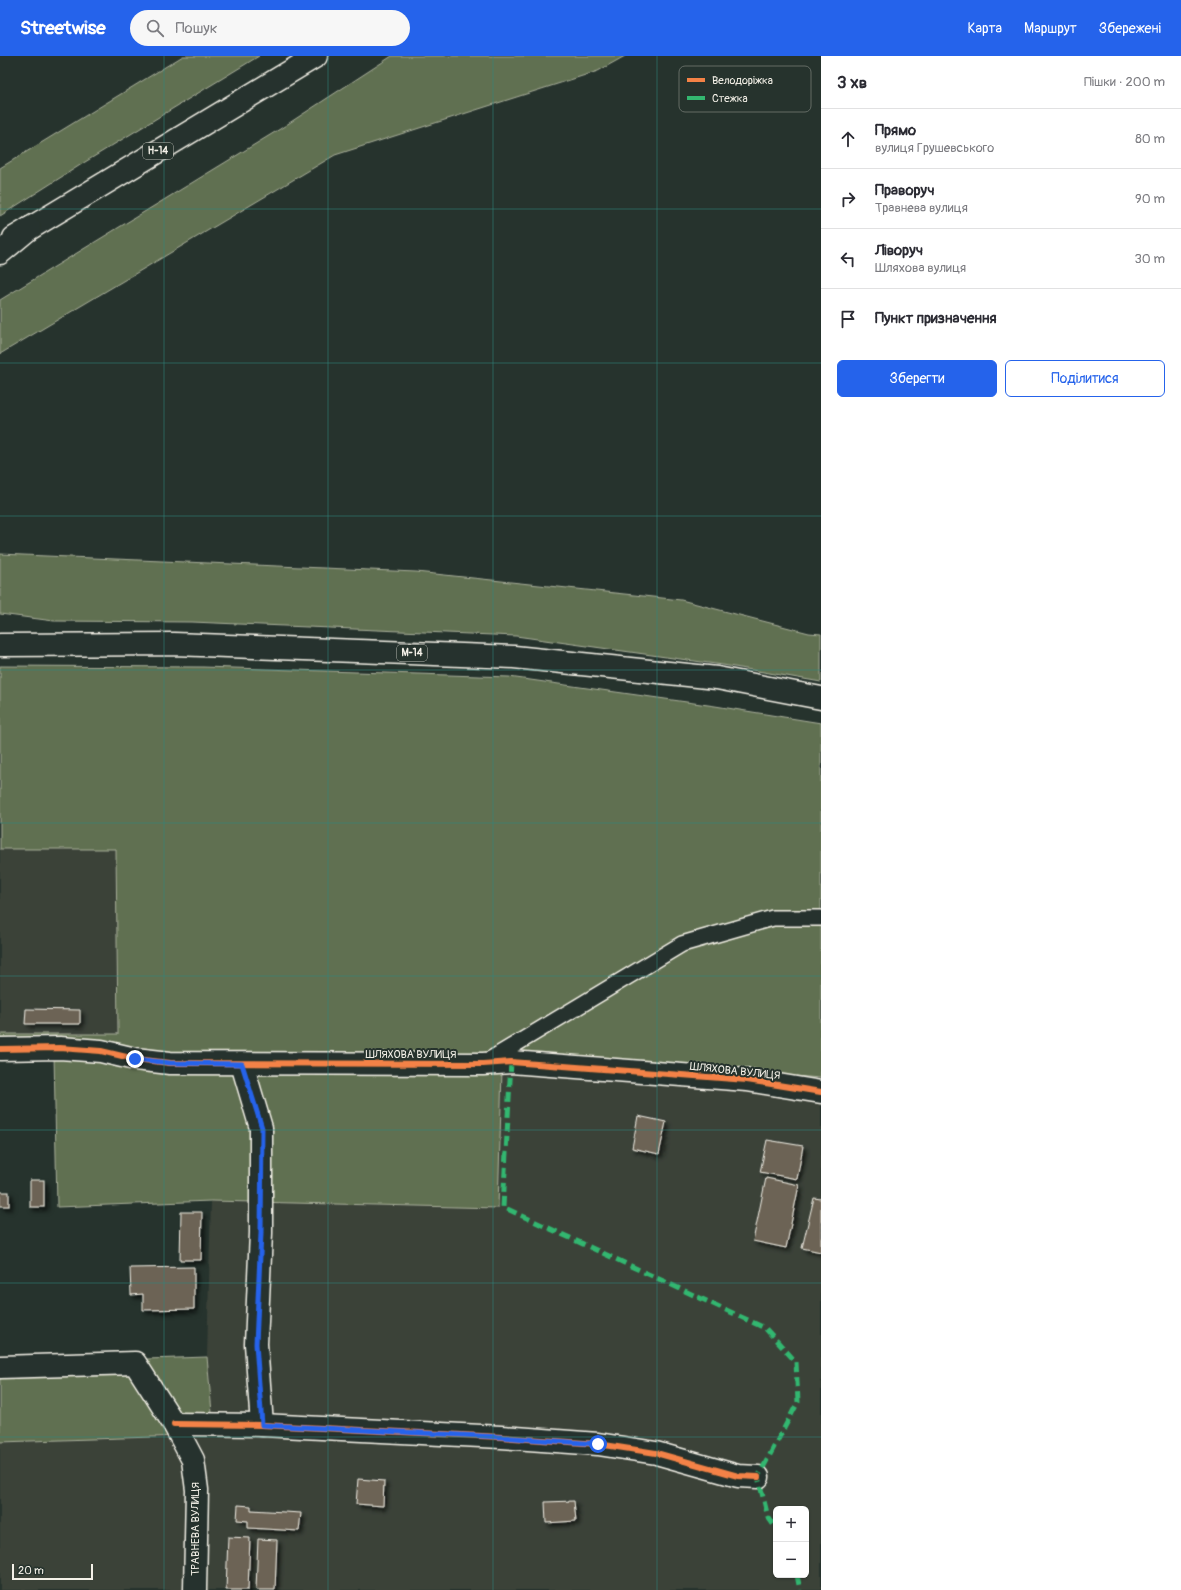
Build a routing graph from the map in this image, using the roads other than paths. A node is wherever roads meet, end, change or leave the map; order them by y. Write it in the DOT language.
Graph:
graph roads {
  1 [pos="316,56"];
  2 [pos="30,228"];
  3 [pos="0,247"];
  4 [pos="0,253"];
  5 [pos="0,632"];
  6 [pos="0,645"];
  7 [pos="64,645"];
  8 [pos="821,698"];
  9 [pos="821,918"];
  10 [pos="0,1049"];
  11 [pos="242,1064"];
  12 [pos="483,1064"];
  13 [pos="821,1092"];
  14 [pos="0,1367"];
  15 [pos="174,1424"];
  16 [pos="262,1425"];
  17 [pos="758,1477"];
  18 [pos="195,1590"];
  1 -- 2 [label="main road, Н-14"];
  2 -- 3 [label="main road, Н-14"];
  2 -- 4 [label="main road"];
  5 -- 7 [label="main road"];
  6 -- 7 [label="main road, М-14"];
  7 -- 8 [label="main road, М-14"];
  9 -- 12 [label="lane"];
  10 -- 11 [label="main road, ШЛЯХОВА ВУЛИЦЯ"];
  11 -- 12 [label="main road, ШЛЯХОВА ВУЛИЦЯ"];
  11 -- 16 [label="main road"];
  12 -- 13 [label="main road, ШЛЯХОВА ВУЛИЦЯ"];
  14 -- 15 [label="main road, ТРАВНЕВА ВУЛИЦЯ"];
  15 -- 16 [label="main road"];
  15 -- 18 [label="main road, ТРАВНЕВА ВУЛИЦЯ"];
  16 -- 17 [label="main road"];
}
